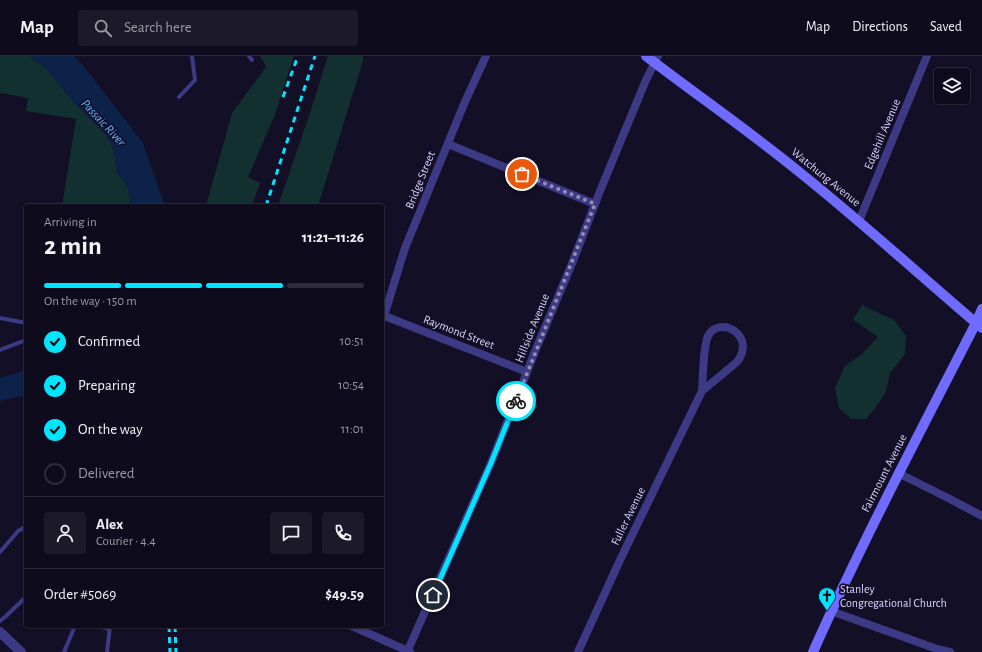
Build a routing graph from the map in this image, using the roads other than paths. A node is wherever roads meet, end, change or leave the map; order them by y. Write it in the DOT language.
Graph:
graph roads {
  1 [pos="192,56"];
  2 [pos="486,56"];
  3 [pos="927,56"];
  4 [pos="653,58"];
  5 [pos="179,97"];
  6 [pos="448,144"];
  7 [pos="595,204"];
  8 [pos="859,221"];
  9 [pos="982,309"];
  10 [pos="384,313"];
  11 [pos="384,316"];
  12 [pos="0,318"];
  13 [pos="24,323"];
  14 [pos="979,325"];
  15 [pos="24,341"];
  16 [pos="0,350"];
  17 [pos="527,372"];
  18 [pos="702,391"];
  19 [pos="898,473"];
  20 [pos="982,516"];
  21 [pos="24,528"];
  22 [pos="0,552"];
  23 [pos="24,599"];
  24 [pos="831,612"];
  25 [pos="0,621"];
  26 [pos="74,628"];
  27 [pos="110,628"];
  28 [pos="356,628"];
  29 [pos="0,632"];
  30 [pos="21,652"];
  31 [pos="64,652"];
  32 [pos="107,652"];
  33 [pos="408,652"];
  34 [pos="578,652"];
  35 [pos="813,652"];
  36 [pos="950,652"];
  1 -- 5 [label="lane"];
  2 -- 6 [label="street, Bridge Street"];
  3 -- 8 [label="street, Edgehill Avenue"];
  4 -- 7 [label="street, Hillside Avenue"];
  4 -- 8 [label="main road, Watchung Avenue"];
  6 -- 7 [label="street"];
  6 -- 10 [label="street, Bridge Street"];
  7 -- 17 [label="street, Hillside Avenue"];
  8 -- 14 [label="main road, Watchung Avenue"];
  9 -- 14 [label="main road, Fairmount Avenue"];
  11 -- 17 [label="street, Raymond Street"];
  12 -- 13 [label="lane"];
  14 -- 19 [label="main road, Fairmount Avenue"];
  15 -- 16 [label="lane"];
  17 -- 33 [label="street, Hillside Avenue"];
  18 -- 18 [label="street, Fuller Avenue"];
  18 -- 34 [label="street, Fuller Avenue"];
  19 -- 20 [label="street"];
  19 -- 24 [label="main road, Fairmount Avenue"];
  21 -- 22 [label="lane"];
  23 -- 25 [label="lane"];
  24 -- 35 [label="main road, Fairmount Avenue"];
  24 -- 36 [label="street"];
  26 -- 31 [label="lane"];
  27 -- 32 [label="lane"];
  28 -- 33 [label="street"];
  29 -- 30 [label="street"];
}
